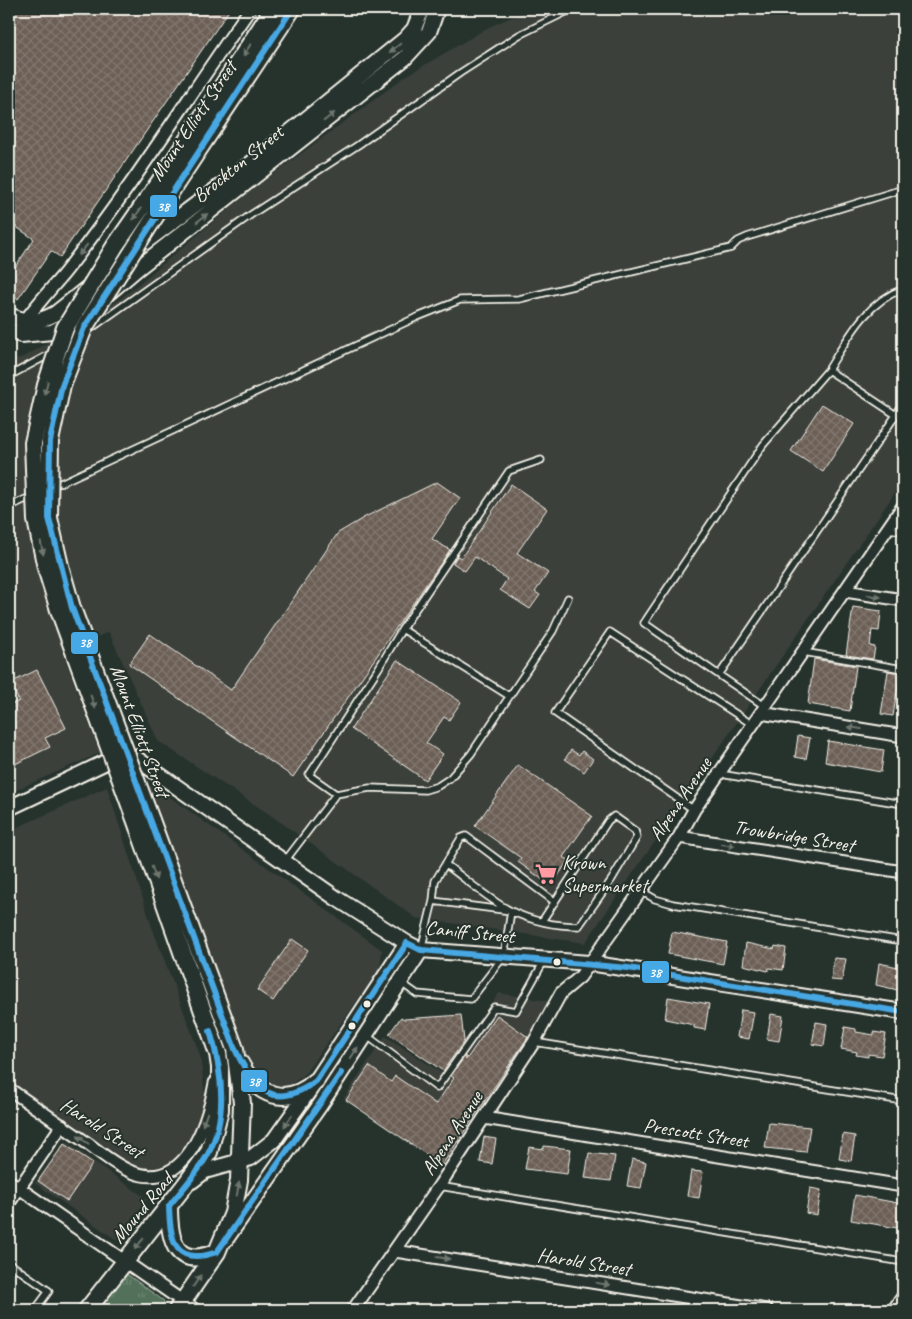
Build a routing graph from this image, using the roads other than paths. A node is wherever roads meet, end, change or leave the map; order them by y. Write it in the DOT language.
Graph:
graph roads {
  1 [pos="250,9"];
  2 [pos="273,9"];
  3 [pos="292,9"];
  4 [pos="422,9"];
  5 [pos="437,9"];
  6 [pos="572,9"];
  7 [pos="171,178"];
  8 [pos="903,189"];
  9 [pos="903,290"];
  10 [pos="9,316"];
  11 [pos="16,329"];
  12 [pos="828,370"];
  13 [pos="9,376"];
  14 [pos="903,404"];
  15 [pos="896,415"];
  16 [pos="541,460"];
  17 [pos="903,506"];
  18 [pos="9,507"];
  19 [pos="888,529"];
  20 [pos="903,532"];
  21 [pos="845,591"];
  22 [pos="568,598"];
  23 [pos="903,600"];
  24 [pos="402,629"];
  25 [pos="803,652"];
  26 [pos="903,669"];
  27 [pos="719,675"];
  28 [pos="509,696"];
  29 [pos="764,710"];
  30 [pos="753,725"];
  31 [pos="903,736"];
  32 [pos="721,772"];
  33 [pos="336,794"];
  34 [pos="903,804"];
  35 [pos="9,808"];
  36 [pos="694,810"];
  37 [pos="144,823"];
  38 [pos="679,837"];
  39 [pos="285,861"];
  40 [pos="445,864"];
  41 [pos="903,872"];
  42 [pos="641,891"];
  43 [pos="433,901"];
  44 [pos="554,902"];
  45 [pos="512,911"];
  46 [pos="542,921"];
  47 [pos="903,941"];
  48 [pos="407,943"];
  49 [pos="421,950"];
  50 [pos="504,956"];
  51 [pos="545,959"];
  52 [pos="589,963"];
  53 [pos="400,982"];
  54 [pos="903,1012"];
  55 [pos="366,1035"];
  56 [pos="534,1042"];
  57 [pos="235,1049"];
  58 [pos="218,1054"];
  59 [pos="316,1081"];
  60 [pos="9,1089"];
  61 [pos="903,1101"];
  62 [pos="484,1118"];
  63 [pos="62,1125"];
  64 [pos="240,1162"];
  65 [pos="9,1181"];
  66 [pos="186,1186"];
  67 [pos="439,1186"];
  68 [pos="903,1186"];
  69 [pos="19,1188"];
  70 [pos="9,1203"];
  71 [pos="169,1206"];
  72 [pos="394,1251"];
  73 [pos="218,1252"];
  74 [pos="125,1261"];
  75 [pos="903,1262"];
  76 [pos="9,1263"];
  77 [pos="903,1299"];
  78 [pos="185,1307"];
  79 [pos="36,1310"];
  80 [pos="87,1310"];
  81 [pos="353,1310"];
  82 [pos="767,1310"];
  83 [pos="895,1310"];
  1 -- 11 [label="street, Mount Elliott Street, one-way"];
  2 -- 7 [label="main road, Mount Elliott Street, one-way"];
  3 -- 7 [label="main road, Mount Elliott Street"];
  4 -- 11 [label="street, Brockton Street, one-way"];
  11 -- 5 [label="street, Brockton Street, one-way"];
  6 -- 13 [label="lane"];
  7 -- 37 [label="main road, Mount Elliott Street, bridge"];
  8 -- 18 [label="lane"];
  9 -- 12 [label="lane"];
  10 -- 11 [label="street"];
  12 -- 15 [label="lane"];
  12 -- 27 [label="lane"];
  14 -- 15 [label="lane"];
  15 -- 27 [label="lane"];
  16 -- 24 [label="lane"];
  17 -- 19 [label="street, Alpena Avenue"];
  19 -- 20 [label="lane"];
  19 -- 21 [label="street, Alpena Avenue"];
  21 -- 23 [label="street, one-way"];
  21 -- 25 [label="street, Alpena Avenue"];
  22 -- 28 [label="lane"];
  24 -- 28 [label="lane"];
  24 -- 33 [label="lane"];
  25 -- 26 [label="lane"];
  25 -- 29 [label="street, Alpena Avenue"];
  27 -- 29 [label="lane"];
  28 -- 33 [label="lane"];
  29 -- 30 [label="street, Alpena Avenue"];
  31 -- 29 [label="street, one-way"];
  30 -- 32 [label="street, Alpena Avenue"];
  30 -- 36 [label="lane"];
  32 -- 34 [label="lane"];
  32 -- 36 [label="street, Alpena Avenue"];
  33 -- 39 [label="lane"];
  35 -- 39 [label="street, Caniff Street"];
  36 -- 38 [label="street, Alpena Avenue"];
  37 -- 57 [label="main road, Mount Elliott Street"];
  37 -- 58 [label="main road, Mount Elliott Street, one-way"];
  38 -- 41 [label="street, Trowbridge Street, one-way"];
  38 -- 42 [label="street, Alpena Avenue"];
  39 -- 48 [label="street, Caniff Street"];
  40 -- 43 [label="lane"];
  40 -- 44 [label="lane"];
  40 -- 45 [label="lane"];
  42 -- 47 [label="lane"];
  42 -- 52 [label="street, Alpena Avenue"];
  43 -- 45 [label="lane"];
  43 -- 49 [label="lane"];
  44 -- 46 [label="lane"];
  44 -- 46 [label="lane"];
  45 -- 46 [label="lane"];
  45 -- 50 [label="lane"];
  48 -- 49 [label="street, Caniff Street"];
  48 -- 59 [label="street, Mound Road"];
  49 -- 50 [label="street, Caniff Street"];
  49 -- 53 [label="street"];
  50 -- 51 [label="street, Caniff Street"];
  50 -- 53 [label="lane"];
  51 -- 52 [label="street, Caniff Street"];
  51 -- 55 [label="lane"];
  52 -- 54 [label="street, Caniff Street"];
  52 -- 56 [label="street, Alpena Avenue"];
  53 -- 55 [label="street"];
  73 -- 55 [label="street, one-way"];
  56 -- 61 [label="lane"];
  56 -- 62 [label="street, Alpena Avenue"];
  57 -- 59 [label="main road"];
  57 -- 64 [label="main road, Mount Elliott Street"];
  58 -- 63 [label="street, Harold Street, one-way"];
  58 -- 66 [label="main road, Mount Elliott Street"];
  59 -- 64 [label="street, Mound Road, one-way"];
  60 -- 63 [label="street, Harold Street"];
  62 -- 67 [label="street, Alpena Avenue"];
  62 -- 68 [label="street, Prescott Street"];
  63 -- 69 [label="street"];
  64 -- 66 [label="street, Mound Road"];
  73 -- 64 [label="main road, Mount Elliott Street, one-way"];
  65 -- 69 [label="street"];
  66 -- 71 [label="main road, Mound Road"];
  67 -- 72 [label="street, Alpena Avenue"];
  67 -- 75 [label="lane"];
  69 -- 70 [label="street"];
  69 -- 74 [label="street"];
  71 -- 73 [label="main road"];
  71 -- 74 [label="main road, Mound Road, one-way"];
  72 -- 81 [label="street, Alpena Avenue"];
  72 -- 82 [label="street, Harold Street, one-way"];
  78 -- 73 [label="main road, one-way"];
  74 -- 78 [label="street"];
  74 -- 80 [label="main road, Mound Road"];
  76 -- 79 [label="lane"];
  77 -- 83 [label="street"];
}
